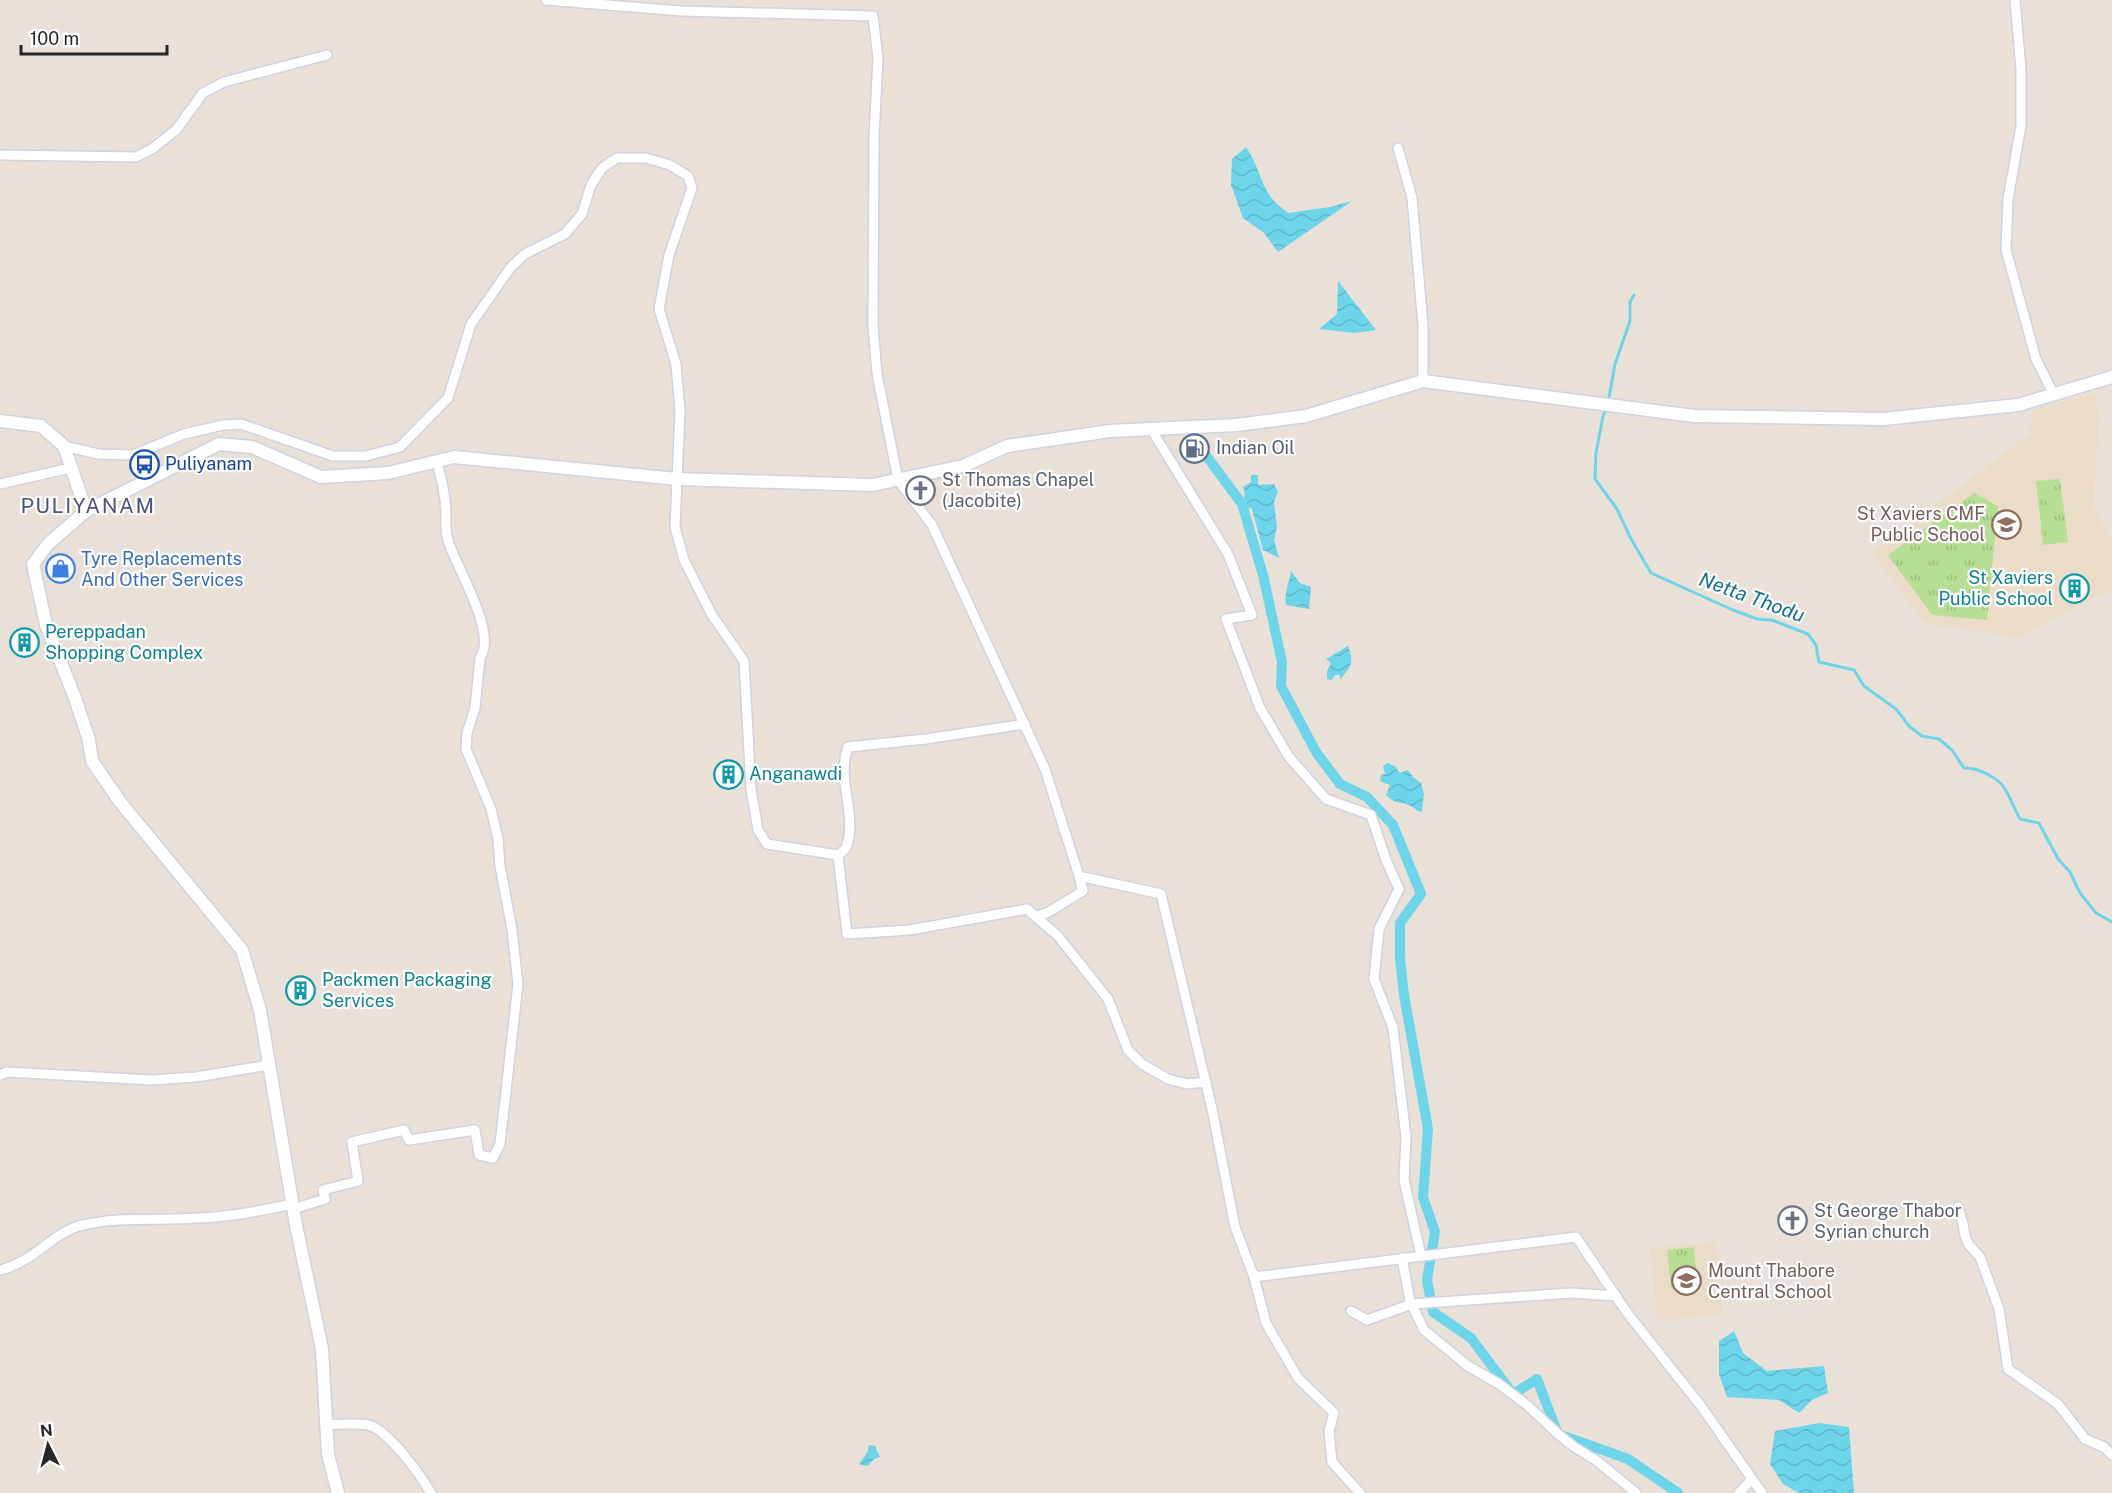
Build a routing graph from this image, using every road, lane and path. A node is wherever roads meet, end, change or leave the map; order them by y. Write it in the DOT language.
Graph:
graph roads {
  1 [pos="546,0"];
  2 [pos="2015,0"];
  3 [pos="327,55"];
  4 [pos="1398,148"];
  5 [pos="0,154"];
  6 [pos="2112,377"];
  7 [pos="1423,381"];
  8 [pos="2054,395"];
  9 [pos="0,421"];
  10 [pos="1151,429"];
  11 [pos="64,446"];
  12 [pos="436,461"];
  13 [pos="70,468"];
  14 [pos="677,479"];
  15 [pos="898,480"];
  16 [pos="0,484"];
  17 [pos="86,511"];
  18 [pos="1025,724"];
  19 [pos="838,855"];
  20 [pos="1079,876"];
  21 [pos="1035,916"];
  22 [pos="269,1065"];
  23 [pos="0,1074"];
  24 [pos="1206,1082"];
  25 [pos="293,1207"];
  26 [pos="1958,1207"];
  27 [pos="1421,1256"];
  28 [pos="1402,1258"];
  29 [pos="0,1270"];
  30 [pos="1253,1273"];
  31 [pos="1616,1296"];
  32 [pos="1412,1304"];
  33 [pos="1351,1311"];
  34 [pos="326,1424"];
  35 [pos="2112,1455"];
  36 [pos="1752,1479"];
  37 [pos="338,1493"];
  38 [pos="431,1493"];
  39 [pos="1360,1493"];
  40 [pos="1636,1493"];
  41 [pos="1739,1493"];
  42 [pos="1762,1493"];
  1 -- 15 [label="street"];
  2 -- 8 [label="street"];
  3 -- 5 [label="street"];
  4 -- 7 [label="street"];
  6 -- 8 [label="main road"];
  7 -- 8 [label="main road"];
  7 -- 10 [label="main road"];
  9 -- 11 [label="main road"];
  10 -- 15 [label="main road"];
  10 -- 27 [label="street"];
  11 -- 13 [label="main road"];
  11 -- 14 [label="street"];
  12 -- 14 [label="main road"];
  12 -- 17 [label="main road"];
  12 -- 25 [label="street"];
  13 -- 16 [label="street"];
  13 -- 17 [label="main road"];
  14 -- 15 [label="main road"];
  14 -- 19 [label="street"];
  15 -- 18 [label="street"];
  17 -- 22 [label="main road"];
  18 -- 19 [label="street"];
  18 -- 20 [label="street"];
  19 -- 21 [label="street"];
  20 -- 21 [label="street"];
  20 -- 24 [label="street"];
  21 -- 24 [label="street"];
  22 -- 23 [label="street"];
  22 -- 25 [label="main road"];
  24 -- 30 [label="street"];
  25 -- 29 [label="street"];
  25 -- 34 [label="main road"];
  26 -- 35 [label="street"];
  27 -- 28 [label="street"];
  27 -- 31 [label="street"];
  28 -- 30 [label="street"];
  28 -- 32 [label="street"];
  30 -- 39 [label="street"];
  31 -- 32 [label="street"];
  31 -- 36 [label="street"];
  32 -- 33 [label="street"];
  32 -- 40 [label="street"];
  34 -- 37 [label="main road"];
  34 -- 38 [label="street"];
  36 -- 41 [label="street"];
  36 -- 42 [label="street"];
}
